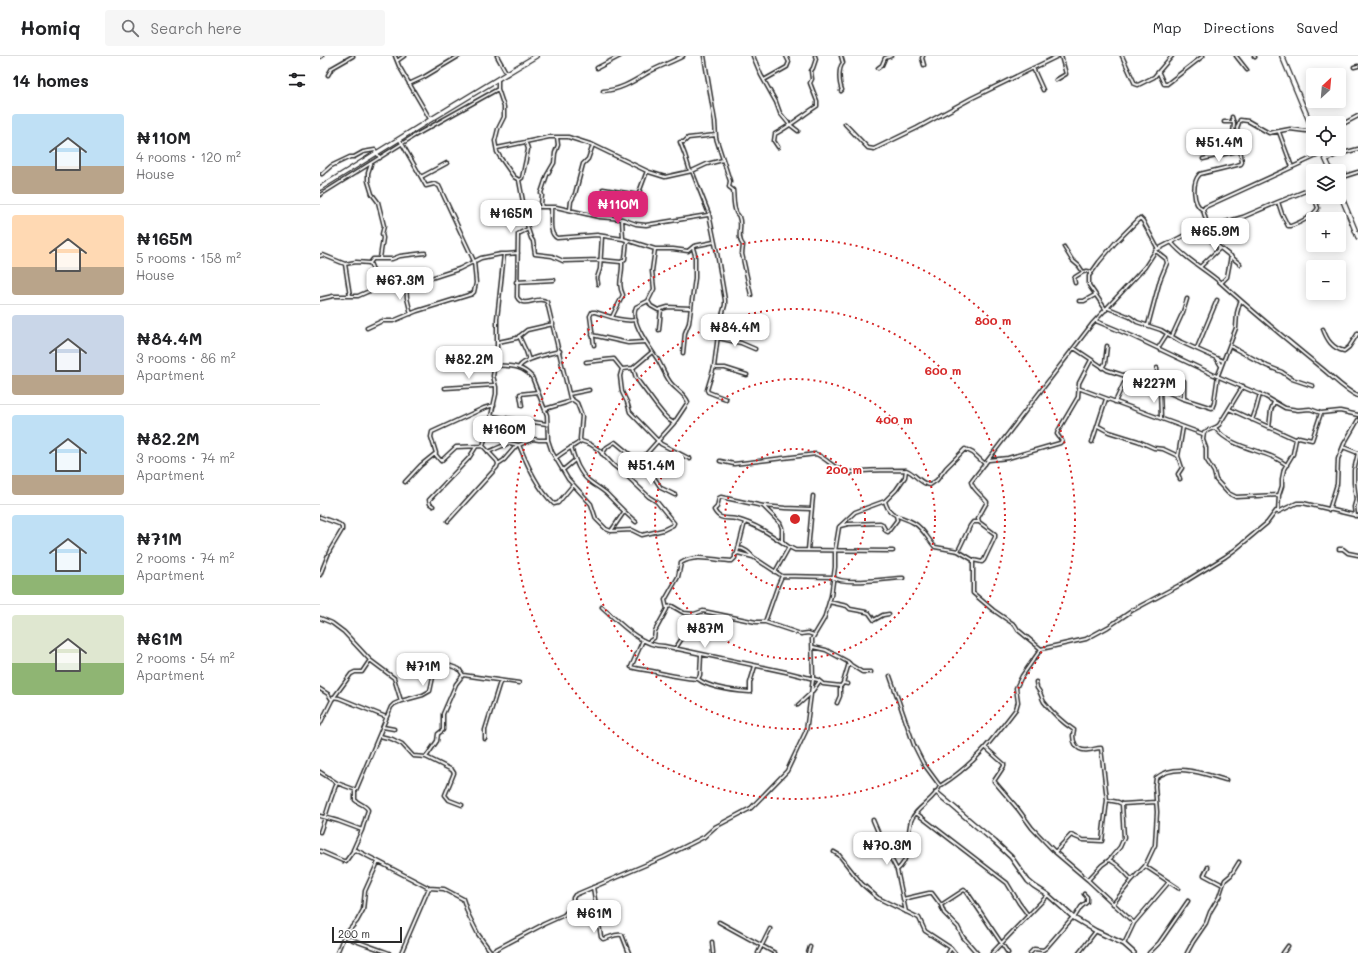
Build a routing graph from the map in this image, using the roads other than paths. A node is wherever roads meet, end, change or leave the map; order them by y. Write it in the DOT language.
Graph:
graph roads {
  1 [pos="353,56"];
  2 [pos="395,56"];
  3 [pos="404,56"];
  4 [pos="459,56"];
  5 [pos="496,56"];
  6 [pos="536,56"];
  7 [pos="620,56"];
  8 [pos="683,56"];
  9 [pos="704,56"];
  10 [pos="753,56"];
  11 [pos="786,56"];
  12 [pos="815,56"];
  13 [pos="841,56"];
  14 [pos="891,56"];
  15 [pos="923,56"];
  16 [pos="1059,56"];
  17 [pos="1123,56"];
  18 [pos="1172,56"];
  19 [pos="1203,56"];
  20 [pos="1236,56"];
  21 [pos="1287,56"];
  22 [pos="1282,57"];
  23 [pos="396,61"];
  24 [pos="924,65"];
  25 [pos="1358,66"];
  26 [pos="597,68"];
  27 [pos="878,68"];
  28 [pos="1033,68"];
  29 [pos="1354,68"];
  30 [pos="1247,70"];
  31 [pos="1159,72"];
  32 [pos="507,74"];
  33 [pos="328,75"];
  34 [pos="498,80"];
  35 [pos="764,80"];
  36 [pos="1056,80"];
  37 [pos="409,84"];
  38 [pos="498,89"];
  39 [pos="1043,90"];
  40 [pos="603,91"];
  41 [pos="841,91"];
  42 [pos="1307,116"];
  43 [pos="1358,116"];
  44 [pos="1232,117"];
  45 [pos="430,119"];
  46 [pos="1224,122"];
  47 [pos="1234,122"];
  48 [pos="1346,122"];
  49 [pos="789,124"];
  50 [pos="845,124"];
  51 [pos="798,131"];
  52 [pos="1306,131"];
  53 [pos="1279,132"];
  54 [pos="716,135"];
  55 [pos="556,137"];
  56 [pos="400,140"];
  57 [pos="525,142"];
  58 [pos="402,144"];
  59 [pos="593,145"];
  60 [pos="778,147"];
  61 [pos="497,148"];
  62 [pos="1358,149"];
  63 [pos="1241,150"];
  64 [pos="1231,152"];
  65 [pos="377,153"];
  66 [pos="1313,156"];
  67 [pos="1324,156"];
  68 [pos="380,158"];
  69 [pos="1203,159"];
  70 [pos="722,160"];
  71 [pos="1326,160"];
  72 [pos="447,163"];
  73 [pos="371,164"];
  74 [pos="1328,164"];
  75 [pos="1292,167"];
  76 [pos="647,171"];
  77 [pos="691,171"];
  78 [pos="1358,172"];
  79 [pos="322,174"];
  80 [pos="1346,176"];
  81 [pos="421,177"];
  82 [pos="520,180"];
  83 [pos="320,188"];
  84 [pos="603,190"];
  85 [pos="1306,191"];
  86 [pos="320,195"];
  87 [pos="1278,202"];
  88 [pos="1316,204"];
  89 [pos="1344,204"];
  90 [pos="525,207"];
  91 [pos="542,207"];
  92 [pos="551,207"];
  93 [pos="570,210"];
  94 [pos="1203,210"];
  95 [pos="708,214"];
  96 [pos="622,219"];
  97 [pos="1208,226"];
  98 [pos="528,229"];
  99 [pos="1198,230"];
  100 [pos="602,236"];
  101 [pos="1358,237"];
  102 [pos="623,239"];
  103 [pos="627,240"];
  104 [pos="714,242"];
  105 [pos="1171,242"];
  106 [pos="1064,247"];
  107 [pos="692,248"];
  108 [pos="1220,248"];
  109 [pos="655,249"];
  110 [pos="1157,249"];
  111 [pos="425,253"];
  112 [pos="518,253"];
  113 [pos="504,254"];
  114 [pos="320,256"];
  115 [pos="1231,256"];
  116 [pos="380,258"];
  117 [pos="600,260"];
  118 [pos="474,261"];
  119 [pos="622,262"];
  120 [pos="370,263"];
  121 [pos="345,264"];
  122 [pos="1240,264"];
  123 [pos="1200,267"];
  124 [pos="1083,272"];
  125 [pos="1092,272"];
  126 [pos="554,280"];
  127 [pos="516,282"];
  128 [pos="1076,283"];
  129 [pos="1221,283"];
  130 [pos="598,284"];
  131 [pos="406,285"];
  132 [pos="370,291"];
  133 [pos="751,295"];
  134 [pos="1095,295"];
  135 [pos="350,296"];
  136 [pos="320,299"];
  137 [pos="1186,299"];
  138 [pos="1217,300"];
  139 [pos="648,301"];
  140 [pos="1079,301"];
  141 [pos="1240,302"];
  142 [pos="691,308"];
  143 [pos="661,309"];
  144 [pos="1107,309"];
  145 [pos="411,314"];
  146 [pos="611,317"];
  147 [pos="636,320"];
  148 [pos="1096,321"];
  149 [pos="553,324"];
  150 [pos="1148,325"];
  151 [pos="367,328"];
  152 [pos="1323,329"];
  153 [pos="659,330"];
  154 [pos="1358,333"];
  155 [pos="1167,334"];
  156 [pos="592,335"];
  157 [pos="519,336"];
  158 [pos="1172,336"];
  159 [pos="718,338"];
  160 [pos="497,342"];
  161 [pos="645,342"];
  162 [pos="594,345"];
  163 [pos="1107,346"];
  164 [pos="1229,346"];
  165 [pos="1074,348"];
  166 [pos="1158,348"];
  167 [pos="1197,348"];
  168 [pos="755,349"];
  169 [pos="560,351"];
  170 [pos="652,352"];
  171 [pos="683,353"];
  172 [pos="1216,357"];
  173 [pos="529,360"];
  174 [pos="1091,360"];
  175 [pos="1224,361"];
  176 [pos="586,362"];
  177 [pos="495,365"];
  178 [pos="519,367"];
  179 [pos="714,367"];
  180 [pos="1221,367"];
  181 [pos="633,368"];
  182 [pos="1102,368"];
  183 [pos="1157,368"];
  184 [pos="622,370"];
  185 [pos="747,375"];
  186 [pos="1218,375"];
  187 [pos="1184,381"];
  188 [pos="1124,384"];
  189 [pos="494,385"];
  190 [pos="1243,386"];
  191 [pos="1313,386"];
  192 [pos="445,388"];
  193 [pos="1078,388"];
  194 [pos="1159,389"];
  195 [pos="589,390"];
  196 [pos="538,392"];
  197 [pos="569,394"];
  198 [pos="1260,394"];
  199 [pos="1358,396"];
  200 [pos="726,398"];
  201 [pos="1106,399"];
  202 [pos="1184,399"];
  203 [pos="572,400"];
  204 [pos="1115,402"];
  205 [pos="1274,402"];
  206 [pos="494,405"];
  207 [pos="522,406"];
  208 [pos="545,409"];
  209 [pos="1229,410"];
  210 [pos="1321,413"];
  211 [pos="1358,415"];
  212 [pos="491,416"];
  213 [pos="1161,419"];
  214 [pos="1252,420"];
  215 [pos="1358,421"];
  216 [pos="674,423"];
  217 [pos="547,424"];
  218 [pos="1098,426"];
  219 [pos="1183,427"];
  220 [pos="1215,428"];
  221 [pos="1269,428"];
  222 [pos="1203,434"];
  223 [pos="1296,439"];
  224 [pos="548,440"];
  225 [pos="657,440"];
  226 [pos="581,441"];
  227 [pos="1092,442"];
  228 [pos="518,445"];
  229 [pos="483,446"];
  230 [pos="476,447"];
  231 [pos="571,447"];
  232 [pos="1343,447"];
  233 [pos="488,452"];
  234 [pos="1358,453"];
  235 [pos="435,454"];
  236 [pos="602,454"];
  237 [pos="1178,456"];
  238 [pos="556,458"];
  239 [pos="690,459"];
  240 [pos="574,460"];
  241 [pos="988,460"];
  242 [pos="720,461"];
  243 [pos="639,462"];
  244 [pos="498,464"];
  245 [pos="985,464"];
  246 [pos="1287,465"];
  247 [pos="563,470"];
  248 [pos="906,470"];
  249 [pos="1180,479"];
  250 [pos="406,482"];
  251 [pos="573,485"];
  252 [pos="676,495"];
  253 [pos="1279,495"];
  254 [pos="813,496"];
  255 [pos="885,501"];
  256 [pos="433,506"];
  257 [pos="763,506"];
  258 [pos="811,509"];
  259 [pos="1329,510"];
  260 [pos="624,512"];
  261 [pos="1278,512"];
  262 [pos="896,515"];
  263 [pos="1356,516"];
  264 [pos="320,517"];
  265 [pos="448,522"];
  266 [pos="636,522"];
  267 [pos="745,522"];
  268 [pos="978,522"];
  269 [pos="839,527"];
  270 [pos="611,531"];
  271 [pos="785,544"];
  272 [pos="789,547"];
  273 [pos="738,548"];
  274 [pos="1339,549"];
  275 [pos="808,550"];
  276 [pos="835,551"];
  277 [pos="893,551"];
  278 [pos="958,551"];
  279 [pos="737,553"];
  280 [pos="1358,555"];
  281 [pos="753,557"];
  282 [pos="973,560"];
  283 [pos="775,572"];
  284 [pos="320,575"];
  285 [pos="782,576"];
  286 [pos="834,577"];
  287 [pos="903,578"];
  288 [pos="829,602"];
  289 [pos="602,607"];
  290 [pos="667,607"];
  291 [pos="696,613"];
  292 [pos="889,614"];
  293 [pos="320,618"];
  294 [pos="765,622"];
  295 [pos="814,635"];
  296 [pos="643,640"];
  297 [pos="648,642"];
  298 [pos="813,647"];
  299 [pos="675,649"];
  300 [pos="1041,649"];
  301 [pos="701,655"];
  302 [pos="410,657"];
  303 [pos="370,660"];
  304 [pos="436,663"];
  305 [pos="848,663"];
  306 [pos="755,666"];
  307 [pos="871,672"];
  308 [pos="463,675"];
  309 [pos="890,676"];
  310 [pos="813,679"];
  311 [pos="698,680"];
  312 [pos="502,681"];
  313 [pos="819,682"];
  314 [pos="1036,682"];
  315 [pos="519,683"];
  316 [pos="843,683"];
  317 [pos="848,684"];
  318 [pos="840,686"];
  319 [pos="320,689"];
  320 [pos="811,693"];
  321 [pos="332,698"];
  322 [pos="401,701"];
  323 [pos="837,703"];
  324 [pos="798,705"];
  325 [pos="386,717"];
  326 [pos="320,724"];
  327 [pos="383,726"];
  328 [pos="394,730"];
  329 [pos="380,736"];
  330 [pos="485,739"];
  331 [pos="986,748"];
  332 [pos="426,757"];
  333 [pos="320,772"];
  334 [pos="1226,780"];
  335 [pos="337,783"];
  336 [pos="940,786"];
  337 [pos="355,790"];
  338 [pos="936,792"];
  339 [pos="1107,800"];
  340 [pos="1156,802"];
  341 [pos="1122,804"];
  342 [pos="462,805"];
  343 [pos="916,813"];
  344 [pos="320,816"];
  345 [pos="326,818"];
  346 [pos="873,820"];
  347 [pos="362,830"];
  348 [pos="320,832"];
  349 [pos="320,851"];
  350 [pos="353,851"];
  351 [pos="834,852"];
  352 [pos="1055,852"];
  353 [pos="1110,859"];
  354 [pos="378,862"];
  355 [pos="1239,862"];
  356 [pos="1145,866"];
  357 [pos="1208,867"];
  358 [pos="897,870"];
  359 [pos="1088,880"];
  360 [pos="1132,880"];
  361 [pos="1169,882"];
  362 [pos="1222,885"];
  363 [pos="593,887"];
  364 [pos="429,888"];
  365 [pos="1178,888"];
  366 [pos="1084,894"];
  367 [pos="1048,895"];
  368 [pos="903,899"];
  369 [pos="1188,901"];
  370 [pos="940,904"];
  371 [pos="1113,904"];
  372 [pos="906,912"];
  373 [pos="1028,915"];
  374 [pos="1074,917"];
  375 [pos="719,922"];
  376 [pos="1134,923"];
  377 [pos="770,929"];
  378 [pos="1096,931"];
  379 [pos="344,936"];
  380 [pos="712,942"];
  381 [pos="1002,943"];
  382 [pos="1124,944"];
  383 [pos="761,946"];
  384 [pos="1288,946"];
  385 [pos="810,948"];
  386 [pos="951,948"];
  387 [pos="337,953"];
  388 [pos="388,953"];
  389 [pos="401,953"];
  390 [pos="490,953"];
  391 [pos="629,953"];
  392 [pos="713,953"];
  393 [pos="758,953"];
  394 [pos="775,953"];
  395 [pos="808,953"];
  396 [pos="948,953"];
  397 [pos="956,953"];
  398 [pos="977,953"];
  399 [pos="992,953"];
  400 [pos="1008,953"];
  401 [pos="1030,953"];
  402 [pos="1079,953"];
  403 [pos="1134,953"];
  404 [pos="1149,953"];
  405 [pos="1188,953"];
  406 [pos="1283,953"];
  1 -- 33 [label="street"];
  2 -- 23 [label="street"];
  3 -- 23 [label="street"];
  4 -- 37 [label="street"];
  5 -- 32 [label="street"];
  6 -- 32 [label="main road"];
  7 -- 26 [label="street"];
  8 -- 40 [label="street"];
  9 -- 54 [label="street"];
  10 -- 35 [label="street"];
  11 -- 35 [label="street"];
  12 -- 49 [label="street"];
  13 -- 41 [label="street"];
  14 -- 27 [label="street"];
  15 -- 24 [label="street"];
  16 -- 28 [label="street"];
  16 -- 36 [label="street"];
  17 -- 31 [label="street"];
  18 -- 31 [label="street"];
  19 -- 31 [label="street"];
  20 -- 30 [label="street"];
  21 -- 22 [label="street"];
  22 -- 42 [label="main road"];
  23 -- 37 [label="street"];
  25 -- 29 [label="street"];
  28 -- 39 [label="street"];
  28 -- 50 [label="street"];
  32 -- 34 [label="main road"];
  34 -- 38 [label="street"];
  34 -- 45 [label="main road"];
  35 -- 49 [label="street"];
  37 -- 45 [label="street"];
  38 -- 58 [label="street"];
  38 -- 61 [label="street"];
  43 -- 48 [label="street"];
  44 -- 47 [label="street"];
  45 -- 56 [label="main road"];
  46 -- 47 [label="street"];
  47 -- 64 [label="street"];
  49 -- 51 [label="street"];
  49 -- 60 [label="street"];
  52 -- 53 [label="street"];
  53 -- 63 [label="street"];
  53 -- 75 [label="street"];
  54 -- 70 [label="street"];
  54 -- 77 [label="street"];
  55 -- 57 [label="street"];
  55 -- 59 [label="street"];
  55 -- 91 [label="street"];
  56 -- 58 [label="street"];
  56 -- 65 [label="main road"];
  57 -- 61 [label="street"];
  57 -- 82 [label="street"];
  58 -- 68 [label="street"];
  58 -- 81 [label="street"];
  59 -- 76 [label="street"];
  59 -- 93 [label="street"];
  61 -- 82 [label="street"];
  62 -- 71 [label="street"];
  63 -- 64 [label="street"];
  63 -- 94 [label="street"];
  64 -- 69 [label="street"];
  65 -- 68 [label="street"];
  65 -- 79 [label="street"];
  65 -- 83 [label="main road"];
  66 -- 75 [label="street"];
  67 -- 71 [label="main road"];
  68 -- 73 [label="street"];
  70 -- 77 [label="street"];
  70 -- 133 [label="street"];
  71 -- 74 [label="main road"];
  72 -- 81 [label="street"];
  73 -- 86 [label="street"];
  73 -- 116 [label="street"];
  75 -- 94 [label="street"];
  76 -- 77 [label="street"];
  76 -- 84 [label="street"];
  77 -- 95 [label="street"];
  78 -- 80 [label="street"];
  81 -- 118 [label="street"];
  82 -- 90 [label="street"];
  85 -- 87 [label="street"];
  87 -- 88 [label="street"];
  87 -- 97 [label="street"];
  89 -- 101 [label="main road"];
  90 -- 91 [label="street"];
  90 -- 98 [label="street"];
  91 -- 92 [label="street"];
  92 -- 93 [label="street"];
  92 -- 100 [label="street"];
  93 -- 96 [label="street"];
  94 -- 97 [label="street"];
  95 -- 96 [label="street"];
  95 -- 104 [label="street"];
  96 -- 102 [label="street"];
  97 -- 99 [label="street"];
  98 -- 112 [label="street"];
  98 -- 117 [label="street"];
  99 -- 105 [label="street"];
  99 -- 108 [label="street"];
  100 -- 102 [label="street"];
  100 -- 117 [label="street"];
  102 -- 103 [label="street"];
  103 -- 109 [label="street"];
  103 -- 119 [label="street"];
  104 -- 107 [label="street"];
  104 -- 159 [label="street"];
  105 -- 110 [label="street"];
  105 -- 123 [label="street"];
  106 -- 124 [label="street"];
  107 -- 109 [label="street"];
  107 -- 142 [label="street"];
  108 -- 115 [label="street"];
  108 -- 123 [label="street"];
  109 -- 139 [label="street"];
  110 -- 125 [label="street"];
  110 -- 144 [label="street"];
  110 -- 150 [label="street"];
  111 -- 116 [label="street"];
  112 -- 113 [label="street"];
  112 -- 127 [label="street"];
  113 -- 118 [label="street"];
  113 -- 160 [label="street"];
  114 -- 121 [label="street"];
  115 -- 122 [label="street"];
  115 -- 129 [label="street"];
  116 -- 120 [label="street"];
  117 -- 119 [label="street"];
  117 -- 130 [label="street"];
  118 -- 131 [label="street"];
  118 -- 145 [label="street"];
  119 -- 146 [label="street"];
  120 -- 121 [label="street"];
  120 -- 132 [label="street"];
  121 -- 135 [label="street"];
  123 -- 129 [label="street"];
  124 -- 125 [label="street"];
  124 -- 128 [label="street"];
  125 -- 134 [label="street"];
  126 -- 127 [label="street"];
  127 -- 149 [label="street"];
  129 -- 141 [label="street"];
  131 -- 132 [label="street"];
  131 -- 145 [label="street"];
  132 -- 135 [label="street"];
  134 -- 140 [label="street"];
  134 -- 144 [label="street"];
  135 -- 136 [label="street"];
  137 -- 158 [label="street"];
  138 -- 167 [label="street"];
  139 -- 143 [label="street"];
  139 -- 147 [label="street"];
  141 -- 164 [label="street"];
  141 -- 199 [label="street"];
  142 -- 143 [label="street"];
  142 -- 171 [label="street"];
  143 -- 153 [label="street"];
  144 -- 148 [label="street"];
  144 -- 150 [label="street"];
  145 -- 151 [label="street"];
  146 -- 147 [label="street"];
  146 -- 156 [label="street"];
  147 -- 161 [label="street"];
  148 -- 165 [label="street"];
  148 -- 166 [label="street"];
  149 -- 157 [label="street"];
  149 -- 169 [label="street"];
  150 -- 155 [label="street"];
  152 -- 154 [label="street"];
  155 -- 158 [label="street"];
  155 -- 166 [label="street"];
  156 -- 161 [label="street"];
  156 -- 162 [label="street"];
  157 -- 160 [label="street"];
  157 -- 173 [label="street"];
  158 -- 167 [label="street"];
  159 -- 168 [label="street"];
  159 -- 179 [label="street"];
  160 -- 177 [label="street"];
  161 -- 170 [label="street"];
  163 -- 182 [label="street"];
  164 -- 175 [label="street"];
  164 -- 191 [label="street"];
  165 -- 174 [label="street"];
  165 -- 241 [label="street"];
  166 -- 186 [label="street"];
  167 -- 172 [label="street"];
  169 -- 173 [label="street"];
  169 -- 197 [label="street"];
  170 -- 181 [label="street"];
  170 -- 216 [label="street"];
  172 -- 175 [label="street"];
  172 -- 180 [label="street"];
  173 -- 178 [label="street"];
  174 -- 182 [label="street"];
  174 -- 193 [label="street"];
  175 -- 180 [label="street"];
  176 -- 184 [label="street"];
  177 -- 178 [label="street"];
  177 -- 189 [label="street"];
  178 -- 196 [label="street"];
  179 -- 185 [label="street"];
  179 -- 200 [label="street"];
  180 -- 186 [label="street"];
  181 -- 184 [label="street"];
  181 -- 216 [label="street"];
  182 -- 194 [label="street"];
  183 -- 194 [label="street"];
  184 -- 225 [label="street"];
  186 -- 190 [label="street"];
  186 -- 202 [label="street"];
  187 -- 202 [label="street"];
  188 -- 204 [label="street"];
  189 -- 192 [label="street"];
  189 -- 206 [label="street"];
  190 -- 198 [label="street"];
  190 -- 209 [label="street"];
  193 -- 201 [label="street"];
  193 -- 241 [label="street"];
  194 -- 202 [label="street"];
  194 -- 213 [label="street"];
  195 -- 197 [label="street"];
  196 -- 207 [label="street"];
  196 -- 208 [label="street"];
  197 -- 203 [label="street"];
  198 -- 205 [label="street"];
  198 -- 214 [label="street"];
  201 -- 204 [label="street"];
  201 -- 218 [label="street"];
  203 -- 208 [label="street"];
  203 -- 226 [label="street"];
  204 -- 213 [label="street"];
  205 -- 210 [label="street"];
  205 -- 221 [label="street"];
  206 -- 212 [label="street"];
  206 -- 235 [label="street"];
  208 -- 217 [label="street"];
  209 -- 214 [label="street"];
  209 -- 220 [label="street"];
  210 -- 211 [label="street"];
  210 -- 223 [label="street"];
  212 -- 217 [label="street"];
  212 -- 229 [label="street"];
  213 -- 219 [label="street"];
  214 -- 221 [label="street"];
  215 -- 232 [label="street"];
  216 -- 225 [label="street"];
  217 -- 224 [label="street"];
  218 -- 227 [label="street"];
  218 -- 237 [label="street"];
  219 -- 222 [label="street"];
  219 -- 237 [label="street"];
  220 -- 222 [label="street"];
  220 -- 246 [label="street"];
  221 -- 223 [label="street"];
  222 -- 253 [label="street"];
  223 -- 246 [label="street"];
  224 -- 228 [label="street"];
  224 -- 238 [label="street"];
  225 -- 239 [label="street"];
  225 -- 243 [label="street"];
  226 -- 231 [label="street"];
  226 -- 236 [label="street"];
  228 -- 233 [label="street"];
  228 -- 244 [label="street"];
  228 -- 251 [label="street"];
  229 -- 230 [label="street"];
  229 -- 233 [label="street"];
  230 -- 235 [label="street"];
  230 -- 256 [label="street"];
  231 -- 238 [label="street"];
  231 -- 240 [label="street"];
  232 -- 234 [label="street"];
  232 -- 259 [label="street"];
  233 -- 244 [label="street"];
  234 -- 263 [label="street"];
  235 -- 250 [label="street"];
  236 -- 243 [label="street"];
  236 -- 270 [label="street"];
  237 -- 249 [label="street"];
  238 -- 247 [label="street"];
  240 -- 247 [label="street"];
  240 -- 260 [label="street"];
  241 -- 245 [label="street"];
  242 -- 248 [label="street"];
  243 -- 252 [label="street"];
  244 -- 265 [label="street"];
  245 -- 248 [label="street"];
  245 -- 268 [label="street"];
  246 -- 253 [label="street"];
  247 -- 251 [label="street"];
  248 -- 255 [label="street"];
  251 -- 270 [label="street"];
  253 -- 261 [label="street"];
  254 -- 258 [label="street"];
  255 -- 262 [label="street"];
  255 -- 269 [label="street"];
  257 -- 258 [label="street"];
  257 -- 267 [label="street"];
  257 -- 271 [label="street"];
  258 -- 275 [label="street"];
  259 -- 261 [label="street"];
  259 -- 263 [label="street"];
  260 -- 266 [label="street"];
  260 -- 270 [label="street"];
  261 -- 300 [label="street"];
  262 -- 269 [label="street"];
  262 -- 278 [label="street"];
  264 -- 284 [label="street"];
  267 -- 271 [label="street"];
  267 -- 273 [label="street"];
  268 -- 278 [label="street"];
  268 -- 282 [label="street"];
  269 -- 276 [label="street"];
  271 -- 272 [label="street"];
  272 -- 275 [label="street"];
  272 -- 283 [label="street"];
  273 -- 279 [label="street"];
  273 -- 281 [label="street"];
  274 -- 280 [label="street"];
  275 -- 276 [label="street"];
  276 -- 277 [label="street"];
  276 -- 286 [label="street"];
  278 -- 282 [label="street"];
  279 -- 281 [label="street"];
  279 -- 290 [label="street"];
  281 -- 283 [label="street"];
  282 -- 300 [label="street"];
  283 -- 285 [label="street"];
  285 -- 286 [label="street"];
  285 -- 294 [label="street"];
  286 -- 287 [label="street"];
  286 -- 288 [label="street"];
  288 -- 292 [label="street"];
  288 -- 295 [label="street"];
  289 -- 296 [label="street"];
  290 -- 291 [label="street"];
  290 -- 297 [label="street"];
  291 -- 294 [label="street"];
  291 -- 299 [label="street"];
  293 -- 303 [label="street"];
  294 -- 295 [label="street"];
  295 -- 298 [label="street"];
  296 -- 297 [label="street"];
  296 -- 311 [label="street"];
  297 -- 299 [label="street"];
  298 -- 305 [label="street"];
  298 -- 310 [label="street"];
  299 -- 301 [label="street"];
  300 -- 331 [label="street"];
  301 -- 306 [label="street"];
  301 -- 311 [label="street"];
  302 -- 304 [label="street"];
  303 -- 321 [label="street"];
  303 -- 322 [label="street"];
  304 -- 308 [label="street"];
  304 -- 322 [label="street"];
  305 -- 307 [label="street"];
  305 -- 316 [label="street"];
  306 -- 310 [label="street"];
  306 -- 311 [label="street"];
  308 -- 312 [label="street"];
  308 -- 332 [label="street"];
  309 -- 336 [label="street"];
  310 -- 313 [label="street"];
  310 -- 320 [label="street"];
  312 -- 315 [label="street"];
  312 -- 330 [label="street"];
  313 -- 318 [label="street"];
  313 -- 320 [label="street"];
  314 -- 339 [label="street"];
  316 -- 317 [label="street"];
  316 -- 318 [label="street"];
  318 -- 323 [label="street"];
  319 -- 321 [label="street"];
  320 -- 324 [label="street"];
  320 -- 363 [label="street"];
  321 -- 325 [label="street"];
  321 -- 326 [label="street"];
  322 -- 325 [label="street"];
  325 -- 327 [label="street"];
  327 -- 328 [label="street"];
  327 -- 329 [label="street"];
  329 -- 332 [label="street"];
  329 -- 337 [label="street"];
  331 -- 336 [label="street"];
  331 -- 352 [label="street"];
  332 -- 342 [label="street"];
  333 -- 335 [label="street"];
  334 -- 340 [label="street"];
  335 -- 337 [label="street"];
  335 -- 345 [label="street"];
  336 -- 338 [label="street"];
  337 -- 347 [label="street"];
  338 -- 343 [label="street"];
  338 -- 367 [label="street"];
  339 -- 341 [label="street"];
  339 -- 352 [label="street"];
  340 -- 341 [label="street"];
  340 -- 356 [label="street"];
  341 -- 353 [label="street"];
  343 -- 358 [label="street"];
  343 -- 373 [label="street"];
  344 -- 345 [label="street"];
  345 -- 347 [label="street"];
  345 -- 348 [label="street"];
  346 -- 358 [label="street"];
  347 -- 350 [label="street"];
  349 -- 350 [label="street"];
  350 -- 354 [label="street"];
  351 -- 372 [label="street"];
  352 -- 359 [label="street"];
  353 -- 359 [label="street"];
  353 -- 360 [label="street"];
  354 -- 364 [label="street"];
  354 -- 379 [label="street"];
  355 -- 362 [label="street"];
  356 -- 360 [label="street"];
  356 -- 361 [label="street"];
  357 -- 362 [label="street"];
  358 -- 368 [label="street"];
  359 -- 371 [label="street"];
  360 -- 371 [label="street"];
  361 -- 365 [label="street"];
  361 -- 376 [label="street"];
  362 -- 405 [label="street"];
  363 -- 390 [label="street"];
  363 -- 391 [label="street"];
  364 -- 389 [label="street"];
  364 -- 390 [label="street"];
  366 -- 374 [label="street"];
  367 -- 373 [label="street"];
  367 -- 374 [label="street"];
  368 -- 370 [label="street"];
  368 -- 372 [label="street"];
  369 -- 404 [label="street"];
  370 -- 381 [label="street"];
  370 -- 398 [label="street"];
  371 -- 376 [label="street"];
  372 -- 386 [label="street"];
  373 -- 381 [label="street"];
  374 -- 378 [label="street"];
  374 -- 401 [label="street"];
  375 -- 383 [label="street"];
  376 -- 382 [label="street"];
  377 -- 383 [label="street"];
  378 -- 382 [label="street"];
  378 -- 402 [label="street"];
  379 -- 387 [label="street"];
  379 -- 388 [label="street"];
  380 -- 392 [label="street"];
  381 -- 399 [label="street"];
  381 -- 400 [label="street"];
  382 -- 403 [label="street"];
  383 -- 393 [label="street"];
  383 -- 394 [label="street"];
  384 -- 406 [label="street"];
  385 -- 395 [label="street"];
  386 -- 396 [label="street"];
  386 -- 397 [label="street"];
}
